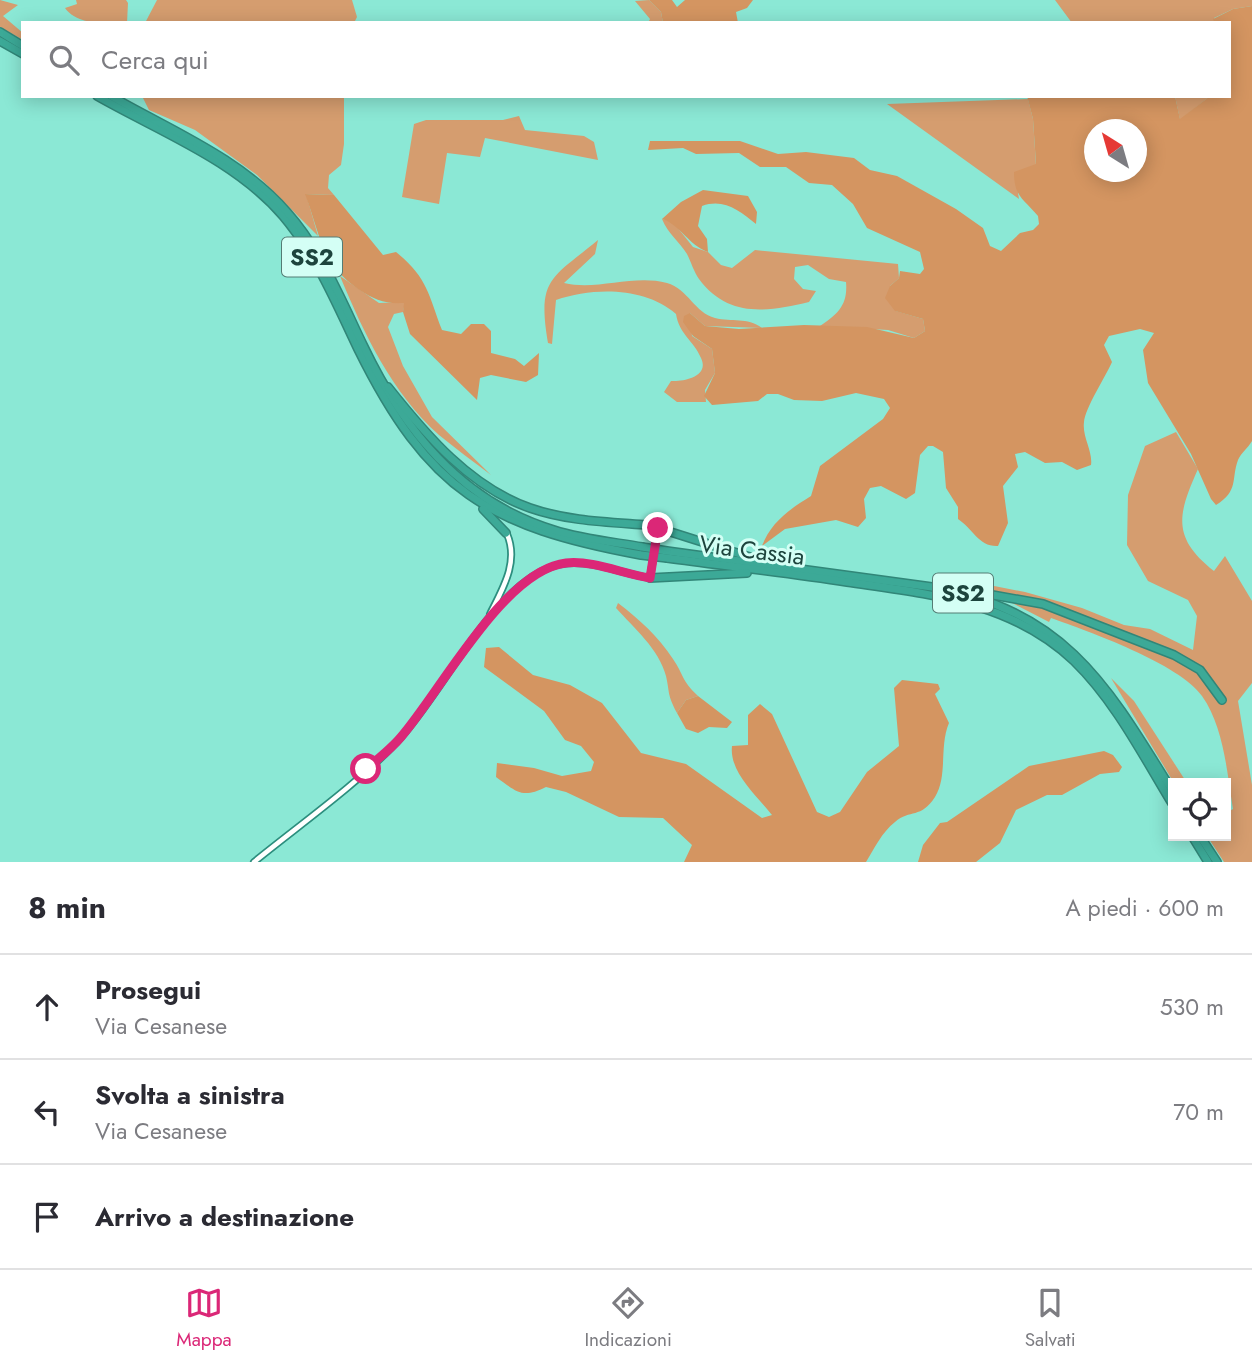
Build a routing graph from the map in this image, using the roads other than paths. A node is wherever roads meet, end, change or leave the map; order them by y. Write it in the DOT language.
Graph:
graph roads {
  1 [pos="0,33"];
  2 [pos="0,41"];
  3 [pos="21,45"];
  4 [pos="21,53"];
  5 [pos="101,98"];
  6 [pos="115,98"];
  7 [pos="376,374"];
  8 [pos="456,487"];
  9 [pos="647,525"];
  10 [pos="658,528"];
  11 [pos="506,533"];
  12 [pos="642,551"];
  13 [pos="667,555"];
  14 [pos="777,566"];
  15 [pos="793,574"];
  16 [pos="650,578"];
  17 [pos="932,587"];
  18 [pos="487,619"];
  19 [pos="1222,700"];
  20 [pos="1168,784"];
  21 [pos="1168,797"];
  22 [pos="1195,841"];
  23 [pos="1203,841"];
  24 [pos="254,862"];
  25 [pos="1208,862"];
  26 [pos="1217,862"];
  1 -- 3 [label="highway"];
  2 -- 4 [label="highway"];
  5 -- 8 [label="highway, Via Cassia / SS2"];
  6 -- 7 [label="highway, Via Cassia / SS2"];
  7 -- 9 [label="highway"];
  7 -- 12 [label="highway, Via Cassia / SS2"];
  8 -- 11 [label="highway"];
  8 -- 12 [label="highway, Via Cassia / SS2"];
  9 -- 10 [label="street"];
  10 -- 14 [label="highway"];
  10 -- 16 [label="street"];
  11 -- 18 [label="street"];
  12 -- 13 [label="highway, Via Cassia / SS2, bridge"];
  13 -- 14 [label="highway, Via Cassia / SS2"];
  13 -- 15 [label="highway, Via Cassia / SS2"];
  14 -- 17 [label="highway, Via Cassia / SS2"];
  15 -- 16 [label="highway"];
  15 -- 21 [label="highway, Via Cassia / SS2"];
  16 -- 18 [label="street"];
  17 -- 19 [label="highway"];
  17 -- 20 [label="highway, Via Cassia / SS2"];
  18 -- 24 [label="street"];
  22 -- 25 [label="highway"];
  23 -- 26 [label="highway"];
}
